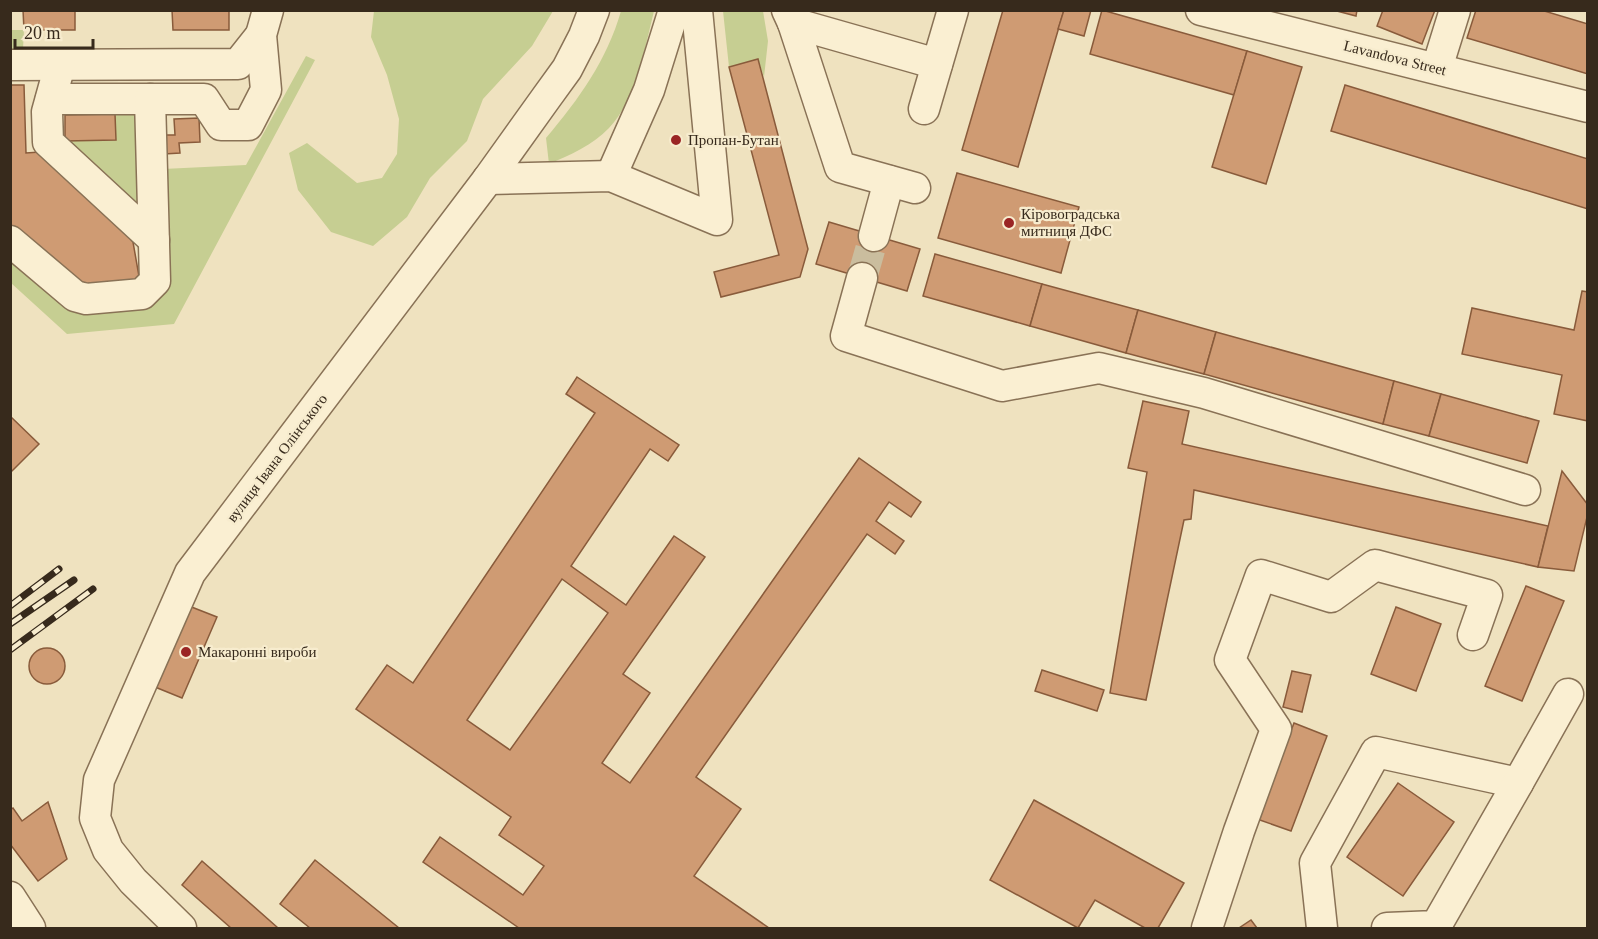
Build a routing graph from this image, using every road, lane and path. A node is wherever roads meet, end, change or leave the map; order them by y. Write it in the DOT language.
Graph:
graph roads {
  1 [pos="594,10"];
  2 [pos="674,10"];
  3 [pos="698,10"];
  4 [pos="953,10"];
  5 [pos="1201,10"];
  6 [pos="1455,10"];
  7 [pos="790,17"];
  8 [pos="265,23"];
  9 [pos="938,64"];
  10 [pos="10,65"];
  11 [pos="60,65"];
  12 [pos="1437,68"];
  13 [pos="51,99"];
  14 [pos="150,99"];
  15 [pos="1587,107"];
  16 [pos="924,109"];
  17 [pos="611,176"];
  18 [pos="488,179"];
  19 [pos="874,236"];
  20 [pos="154,240"];
  21 [pos="10,241"];
  22 [pos="862,278"];
  23 [pos="1525,490"];
  24 [pos="1473,635"];
  25 [pos="1568,694"];
  26 [pos="1518,783"];
  27 [pos="10,897"];
  28 [pos="30,928"];
  29 [pos="181,928"];
  30 [pos="1208,928"];
  31 [pos="1322,928"];
  32 [pos="1387,928"];
  1 -- 18 [label="street, вулиця Івана Олінського"];
  2 -- 17 [label="street"];
  3 -- 17 [label="street"];
  4 -- 9 [label="street"];
  5 -- 12 [label="street, Lavandova Street"];
  6 -- 12 [label="street"];
  7 -- 9 [label="street"];
  7 -- 19 [label="street"];
  8 -- 11 [label="street"];
  8 -- 14 [label="street"];
  9 -- 16 [label="street"];
  10 -- 11 [label="street"];
  11 -- 13 [label="street"];
  12 -- 15 [label="street, Lavandova Street"];
  13 -- 14 [label="street"];
  13 -- 20 [label="street"];
  14 -- 20 [label="street"];
  17 -- 18 [label="street"];
  18 -- 29 [label="street, вулиця Івана Олінського"];
  20 -- 21 [label="street"];
  22 -- 23 [label="street"];
  24 -- 30 [label="street"];
  25 -- 26 [label="street"];
  26 -- 31 [label="street"];
  26 -- 32 [label="street"];
  27 -- 28 [label="street"];
}
